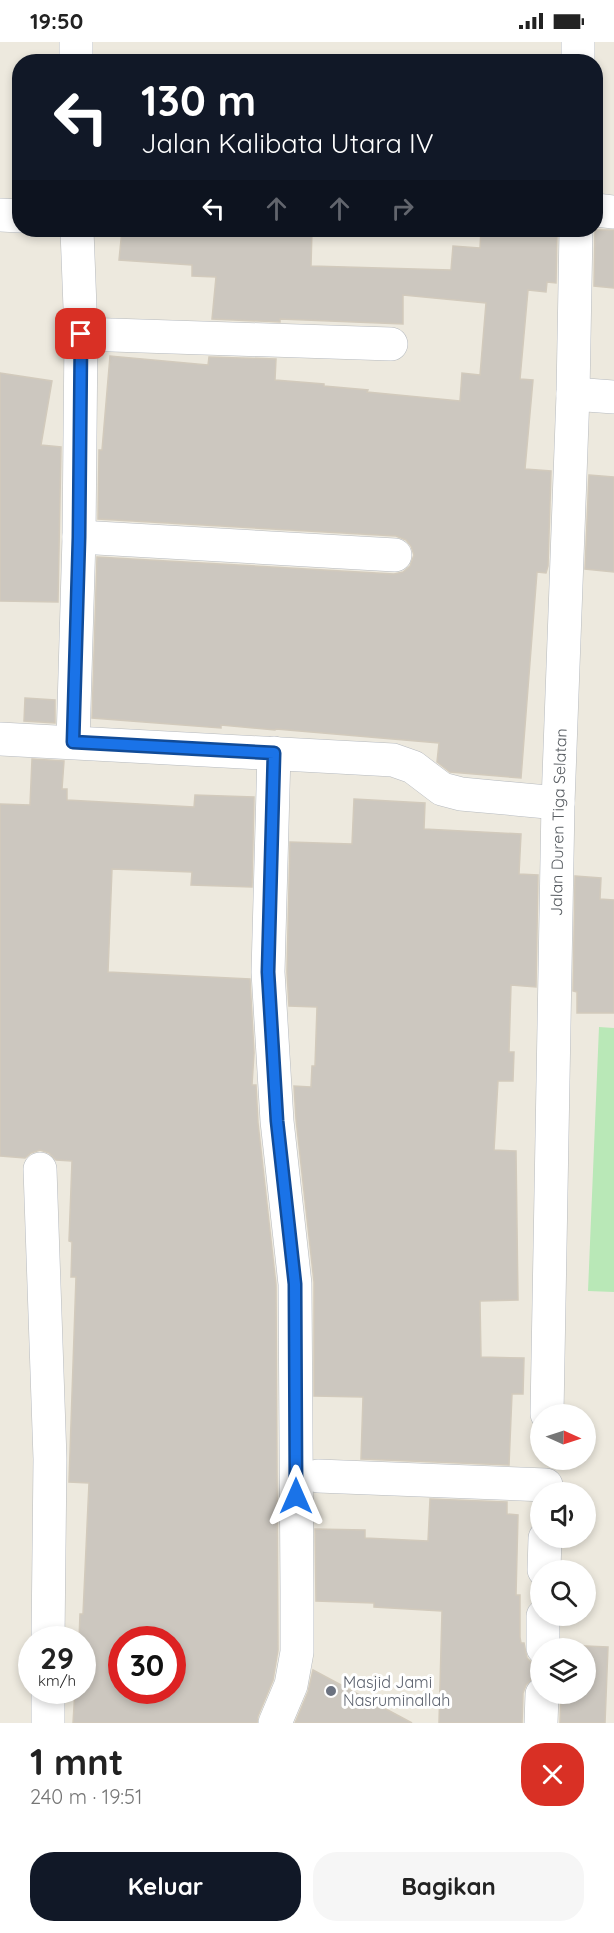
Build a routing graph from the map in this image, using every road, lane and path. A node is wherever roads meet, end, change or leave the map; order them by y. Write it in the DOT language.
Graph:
graph roads {
  1 [pos="77,237"];
  2 [pos="576,237"];
  3 [pos="81,334"];
  4 [pos="391,344"];
  5 [pos="573,394"];
  6 [pos="614,397"];
  7 [pos="79,537"];
  8 [pos="395,555"];
  9 [pos="0,739"];
  10 [pos="73,742"];
  11 [pos="274,753"];
  12 [pos="558,802"];
  13 [pos="40,1169"];
  14 [pos="547,1404"];
  15 [pos="318,1476"];
  16 [pos="546,1479"];
  17 [pos="48,1626"];
  18 [pos="48,1704"];
  19 [pos="542,1704"];
  20 [pos="48,1723"];
  21 [pos="275,1723"];
  22 [pos="541,1723"];
  1 -- 3 [label="street"];
  2 -- 5 [label="street, Jalan Duren Tiga Selatan"];
  3 -- 4 [label="street"];
  3 -- 7 [label="street"];
  5 -- 6 [label="street"];
  5 -- 12 [label="street, Jalan Duren Tiga Selatan"];
  7 -- 8 [label="street"];
  7 -- 10 [label="street"];
  9 -- 10 [label="street"];
  10 -- 11 [label="street"];
  11 -- 12 [label="street"];
  11 -- 21 [label="street"];
  12 -- 14 [label="street, Jalan Duren Tiga Selatan"];
  13 -- 17 [label="street"];
  15 -- 16 [label="street"];
  18 -- 20 [label="street"];
  19 -- 22 [label="street"];
}
